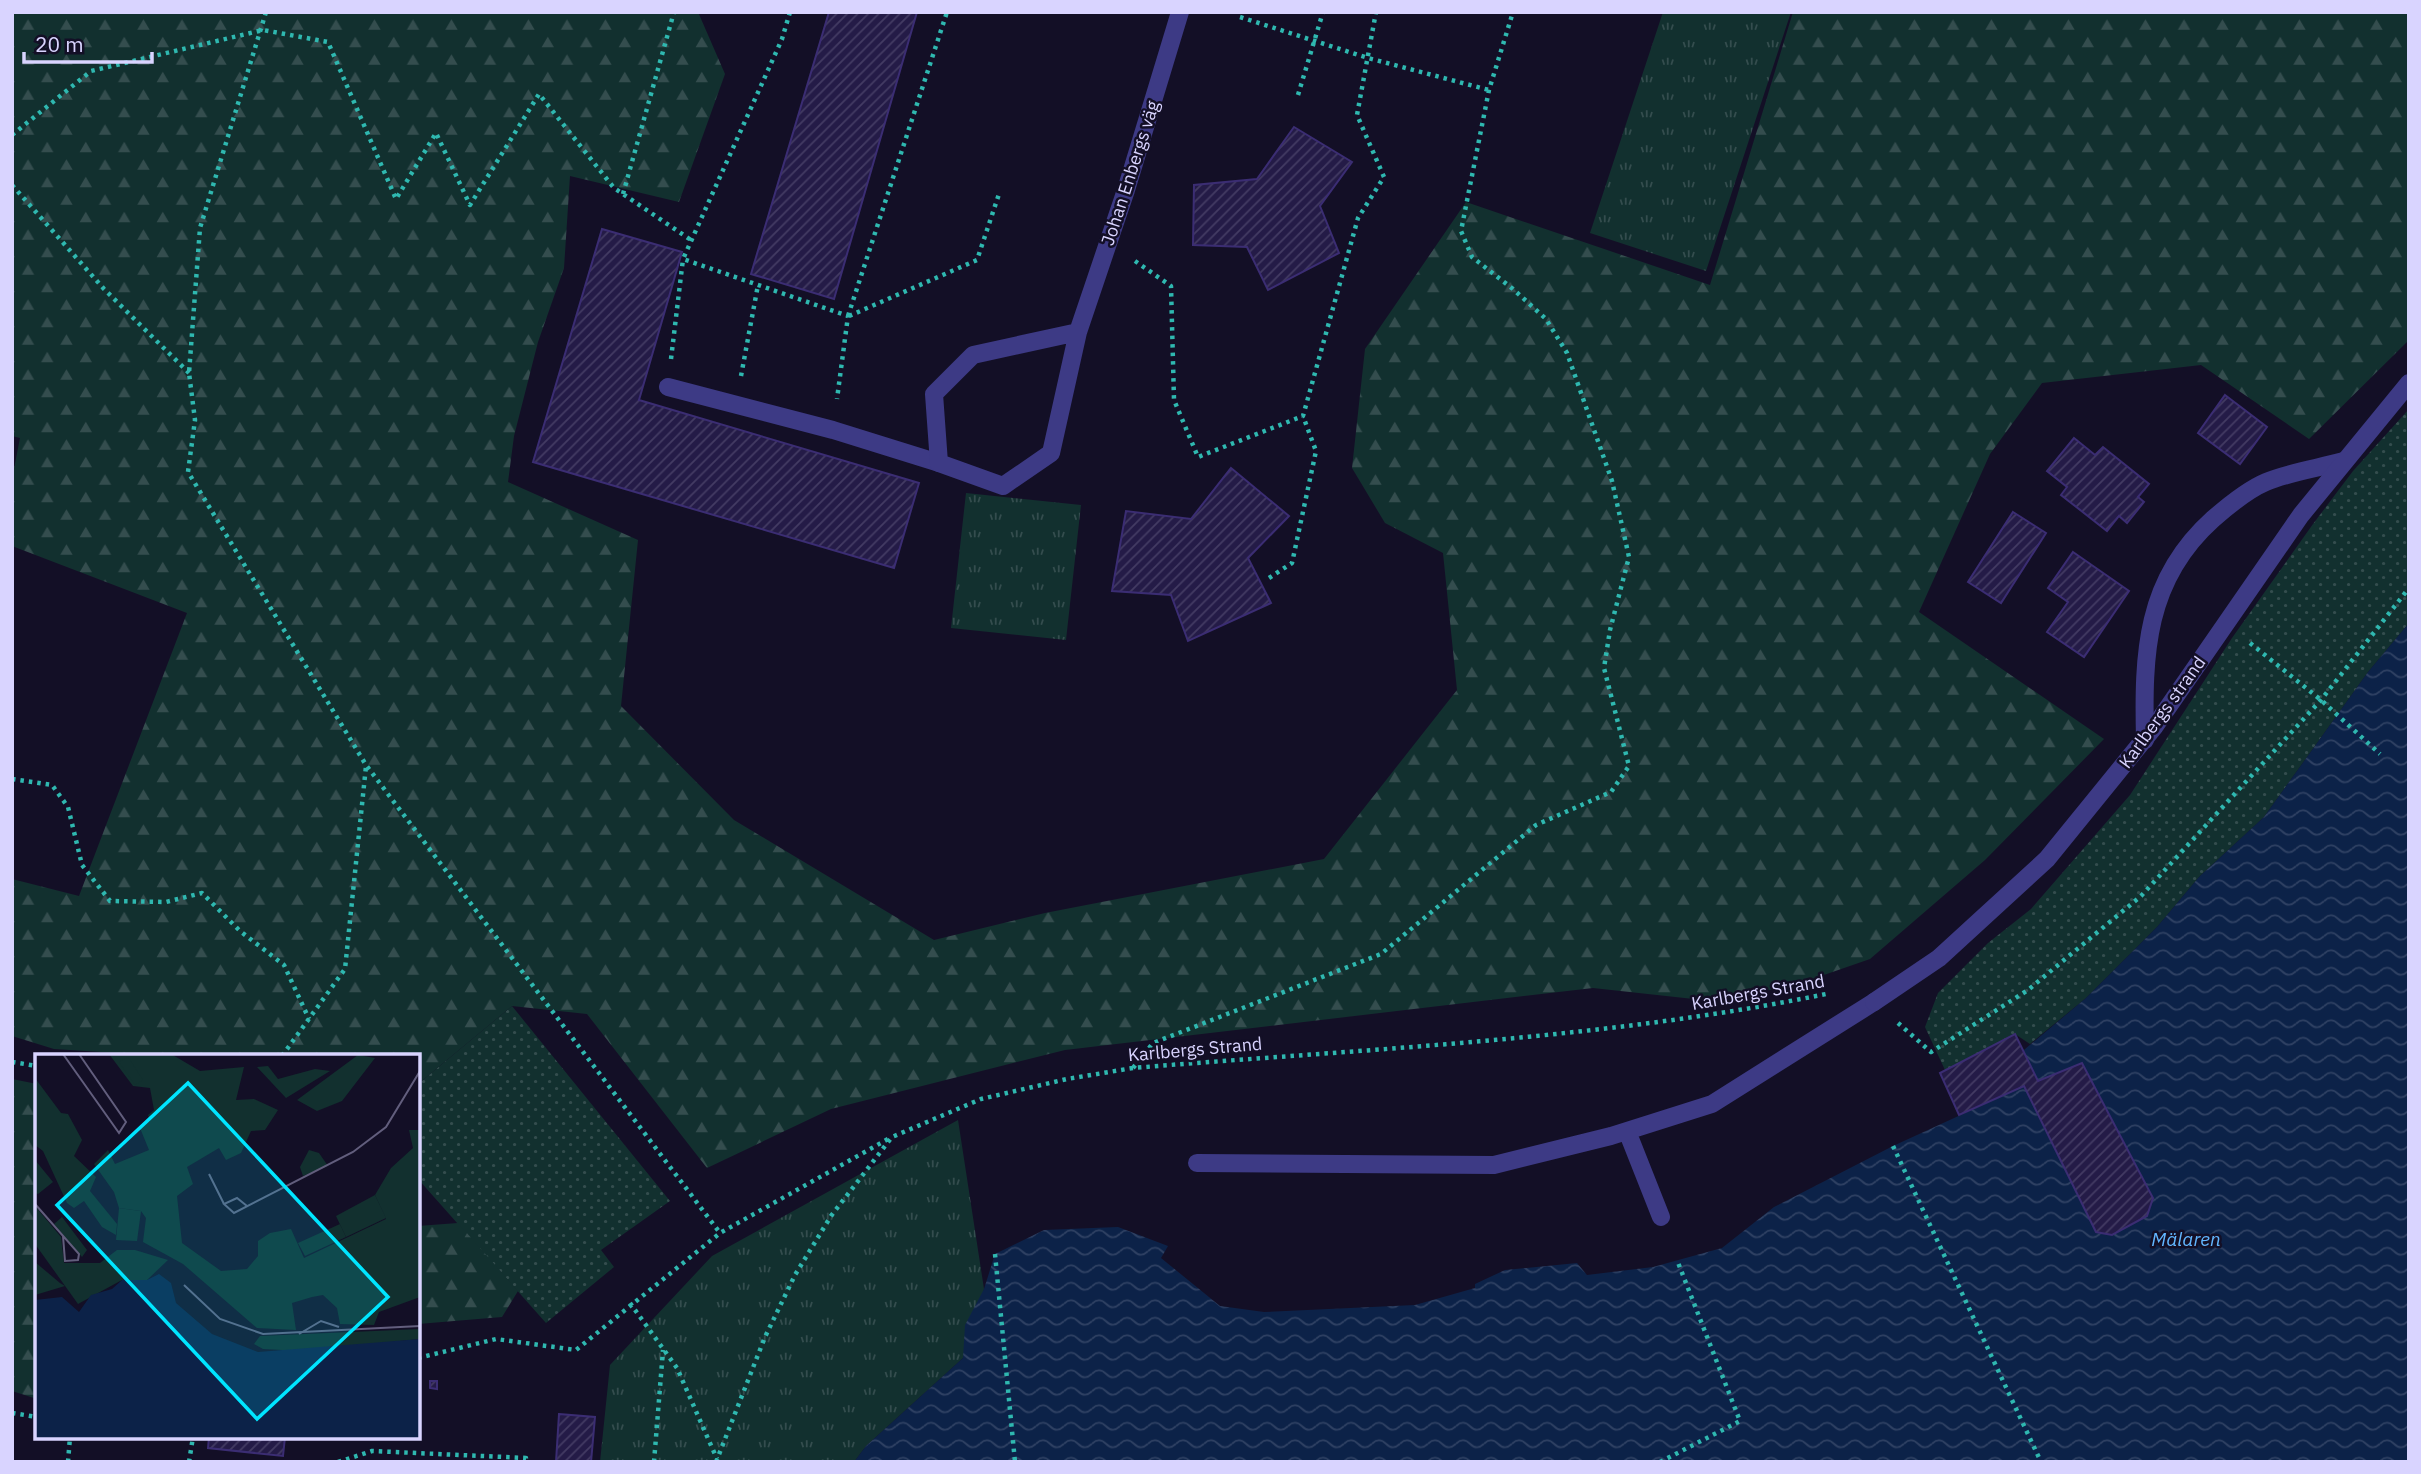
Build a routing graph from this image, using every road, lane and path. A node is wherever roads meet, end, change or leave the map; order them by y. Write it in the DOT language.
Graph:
graph roads {
  1 [pos="266,12"];
  2 [pos="674,12"];
  3 [pos="790,12"];
  4 [pos="947,12"];
  5 [pos="1180,12"];
  6 [pos="1324,12"];
  7 [pos="1376,12"];
  8 [pos="1513,12"];
  9 [pos="1240,17"];
  10 [pos="263,30"];
  11 [pos="1314,41"];
  12 [pos="1368,58"];
  13 [pos="1489,90"];
  14 [pos="1298,95"];
  15 [pos="12,135"];
  16 [pos="12,185"];
  17 [pos="623,194"];
  18 [pos="999,194"];
  19 [pos="691,240"];
  20 [pos="1108,243"];
  21 [pos="682,258"];
  22 [pos="758,285"];
  23 [pos="848,316"];
  24 [pos="1077,332"];
  25 [pos="189,373"];
  26 [pos="2409,383"];
  27 [pos="668,387"];
  28 [pos="735,404"];
  29 [pos="1303,416"];
  30 [pos="833,430"];
  31 [pos="2344,461"];
  32 [pos="939,463"];
  33 [pos="1269,579"];
  34 [pos="2409,588"];
  35 [pos="2226,624"];
  36 [pos="2321,700"];
  37 [pos="2145,740"];
  38 [pos="2380,754"];
  39 [pos="366,765"];
  40 [pos="12,779"];
  41 [pos="1874,1002"];
  42 [pos="309,1018"];
  43 [pos="283,1054"];
  44 [pos="12,1062"];
  45 [pos="35,1066"];
  46 [pos="1133,1068"];
  47 [pos="1627,1131"];
  48 [pos="892,1137"];
  49 [pos="1893,1146"];
  50 [pos="1197,1163"];
  51 [pos="1661,1217"];
  52 [pos="720,1233"];
  53 [pos="995,1254"];
  54 [pos="1677,1260"];
  55 [pos="630,1303"];
  56 [pos="663,1349"];
  57 [pos="420,1358"];
  58 [pos="12,1413"];
  59 [pos="35,1417"];
  60 [pos="70,1439"];
  61 [pos="193,1439"];
  62 [pos="716,1461"];
  63 [pos="68,1462"];
  64 [pos="189,1462"];
  65 [pos="338,1462"];
  66 [pos="526,1462"];
  67 [pos="654,1462"];
  68 [pos="1015,1462"];
  69 [pos="1660,1462"];
  70 [pos="2041,1462"];
  1 -- 10 [label="path"];
  2 -- 17 [label="path"];
  3 -- 19 [label="path"];
  4 -- 23 [label="path"];
  5 -- 20 [label="street, Johan Enbergs väg"];
  6 -- 11 [label="path"];
  7 -- 12 [label="path"];
  8 -- 13 [label="path"];
  9 -- 11 [label="path"];
  10 -- 15 [label="path"];
  10 -- 17 [label="path"];
  10 -- 25 [label="path"];
  11 -- 12 [label="path"];
  11 -- 14 [label="path"];
  12 -- 13 [label="path"];
  12 -- 29 [label="path"];
  13 -- 46 [label="path"];
  16 -- 25 [label="path"];
  17 -- 19 [label="path"];
  18 -- 23 [label="path"];
  19 -- 21 [label="path"];
  20 -- 24 [label="street, Johan Enbergs väg"];
  20 -- 29 [label="path"];
  21 -- 22 [label="path"];
  21 -- 27 [label="path"];
  22 -- 23 [label="path"];
  22 -- 28 [label="path"];
  23 -- 30 [label="path"];
  24 -- 32 [label="street"];
  24 -- 32 [label="street, Johan Enbergs väg"];
  25 -- 39 [label="path"];
  26 -- 31 [label="street, Karlbergs strand"];
  27 -- 28 [label="street"];
  28 -- 30 [label="street"];
  29 -- 33 [label="path"];
  30 -- 32 [label="street"];
  31 -- 35 [label="street, Karlbergs strand"];
  31 -- 37 [label="street"];
  34 -- 36 [label="path"];
  35 -- 36 [label="path"];
  35 -- 37 [label="street, Karlbergs strand"];
  36 -- 38 [label="path"];
  36 -- 41 [label="path"];
  37 -- 41 [label="street, Karlbergs strand"];
  39 -- 42 [label="path"];
  39 -- 52 [label="path"];
  40 -- 42 [label="path"];
  41 -- 46 [label="path, Karlbergs Strand"];
  41 -- 47 [label="street, Karlbergs strand"];
  42 -- 43 [label="path"];
  44 -- 45 [label="path"];
  46 -- 48 [label="path, Karlbergs Strand"];
  47 -- 50 [label="street, Karlbergs strand"];
  47 -- 51 [label="street"];
  48 -- 52 [label="path"];
  48 -- 62 [label="path, Karlbergs Strand"];
  49 -- 70 [label="path"];
  52 -- 55 [label="path"];
  53 -- 68 [label="path"];
  54 -- 69 [label="path"];
  55 -- 56 [label="path"];
  55 -- 57 [label="path"];
  56 -- 62 [label="path"];
  56 -- 67 [label="path"];
  58 -- 59 [label="path"];
  60 -- 63 [label="path"];
  61 -- 64 [label="path"];
  65 -- 66 [label="path"];
}
